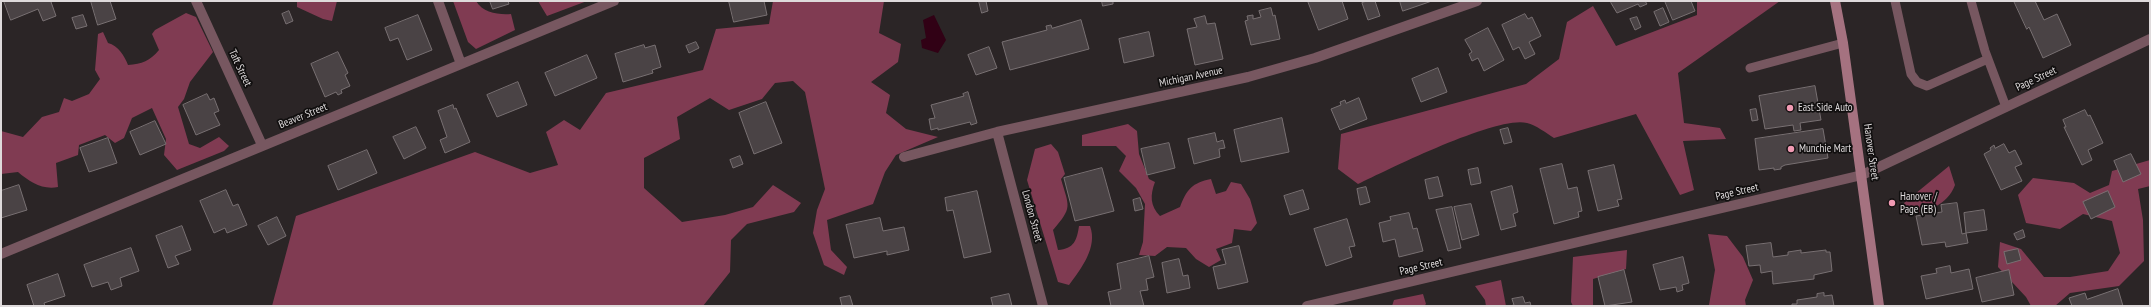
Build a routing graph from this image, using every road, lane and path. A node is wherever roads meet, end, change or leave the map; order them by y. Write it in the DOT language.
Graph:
graph roads {
  1 [pos="196,1"];
  2 [pos="438,1"];
  3 [pos="614,1"];
  4 [pos="1477,1"];
  5 [pos="1835,1"];
  6 [pos="1895,1"];
  7 [pos="1971,1"];
  8 [pos="1461,4"];
  9 [pos="2150,39"];
  10 [pos="1843,43"];
  11 [pos="1988,59"];
  12 [pos="461,64"];
  13 [pos="1750,68"];
  14 [pos="2006,107"];
  15 [pos="997,132"];
  16 [pos="262,145"];
  17 [pos="904,157"];
  18 [pos="1862,175"];
  19 [pos="1,254"];
  20 [pos="1043,306"];
  21 [pos="1307,306"];
  22 [pos="1879,306"];
  1 -- 16 [label="street, Taft Street"];
  2 -- 12 [label="street"];
  3 -- 12 [label="street, Beaver Street"];
  4 -- 8 [label="street, Michigan Avenue"];
  5 -- 10 [label="main road, Hanover Street"];
  6 -- 11 [label="lane"];
  7 -- 11 [label="lane"];
  8 -- 15 [label="street, Michigan Avenue"];
  9 -- 14 [label="street, Page Street"];
  10 -- 13 [label="lane"];
  10 -- 18 [label="main road, Hanover Street"];
  11 -- 14 [label="lane"];
  12 -- 16 [label="street, Beaver Street"];
  14 -- 18 [label="street, Page Street"];
  15 -- 17 [label="street, Michigan Avenue"];
  15 -- 20 [label="street, London Street"];
  16 -- 19 [label="street, Beaver Street"];
  18 -- 21 [label="street, Page Street"];
  18 -- 22 [label="main road, Hanover Street"];
}
